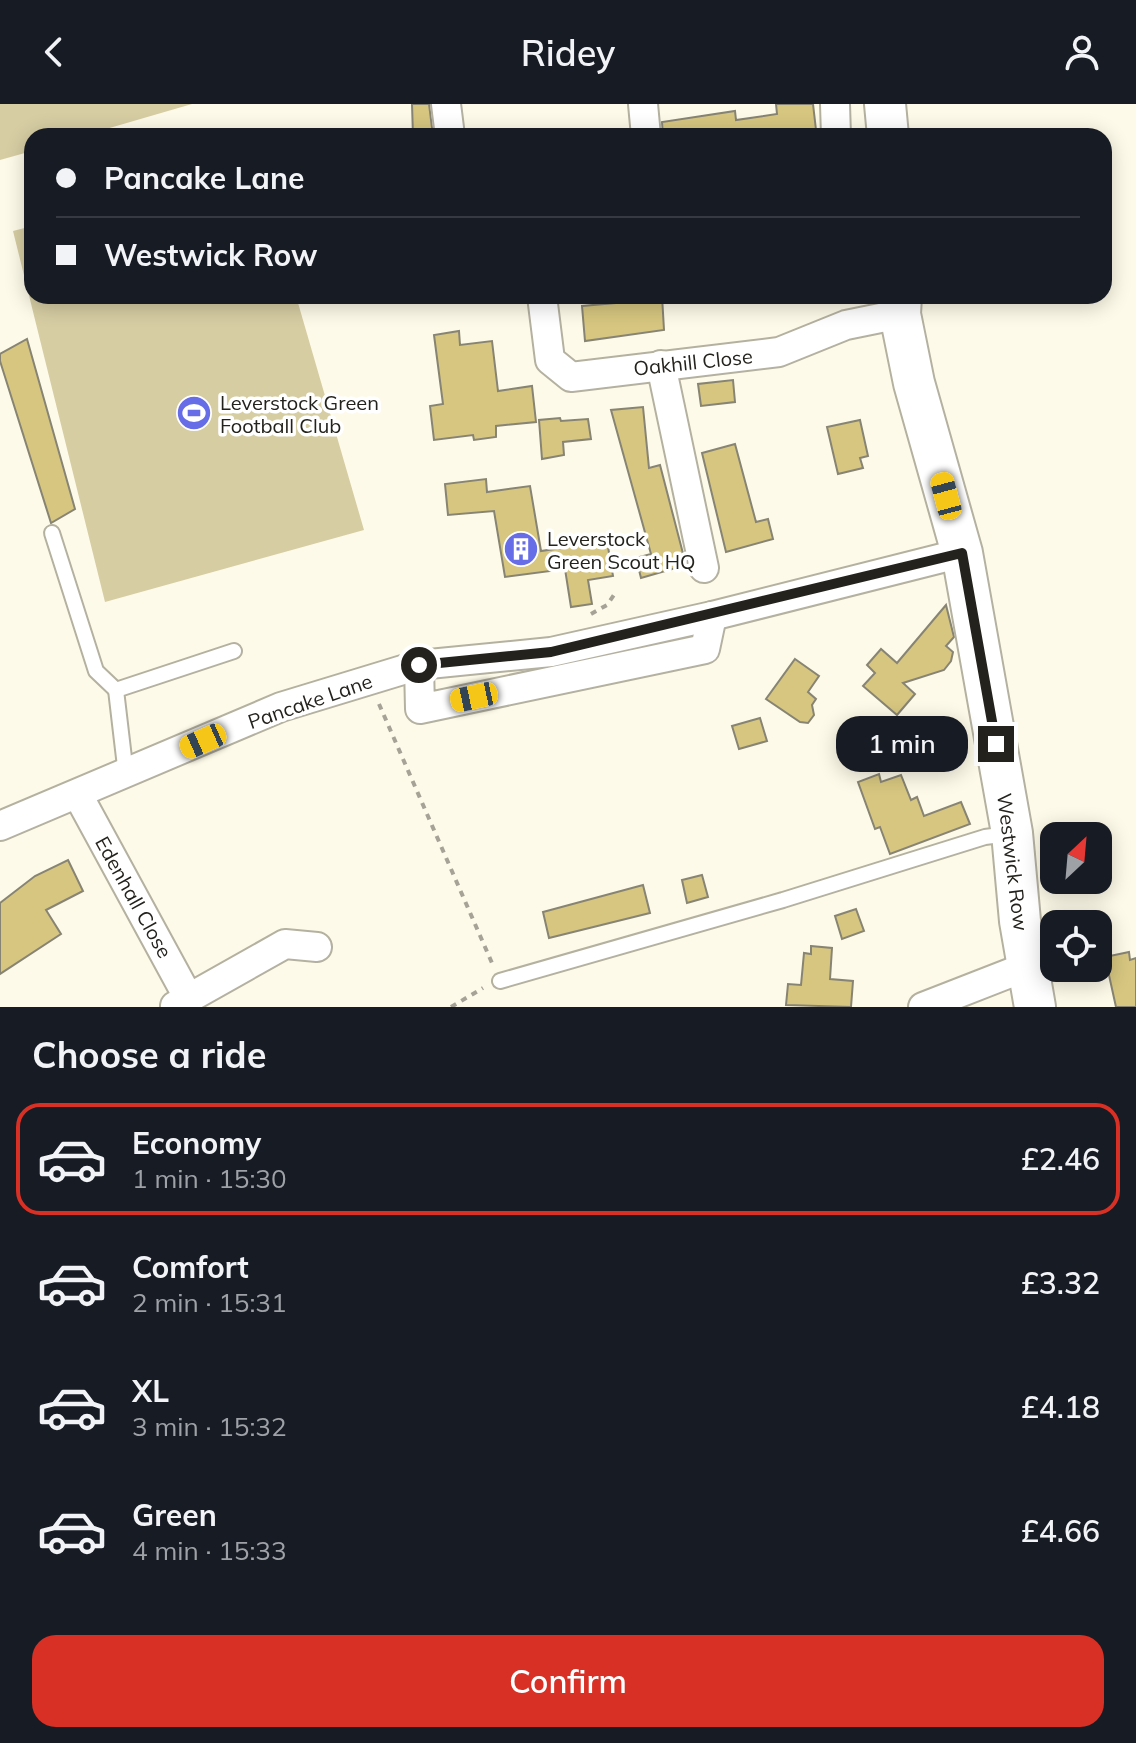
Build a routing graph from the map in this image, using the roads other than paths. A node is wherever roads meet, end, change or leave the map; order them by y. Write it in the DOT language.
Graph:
graph roads {
  1 [pos="446,104"];
  2 [pos="643,104"];
  3 [pos="835,104"];
  4 [pos="885,104"];
  5 [pos="449,128"];
  6 [pos="645,128"];
  7 [pos="836,128"];
  8 [pos="887,128"];
  9 [pos="543,304"];
  10 [pos="900,305"];
  11 [pos="661,365"];
  12 [pos="52,533"];
  13 [pos="962,553"];
  14 [pos="704,568"];
  15 [pos="712,616"];
  16 [pos="234,651"];
  17 [pos="551,652"];
  18 [pos="419,665"];
  19 [pos="554,680"];
  20 [pos="116,690"];
  21 [pos="126,775"];
  22 [pos="78,795"];
  23 [pos="0,826"];
  24 [pos="1012,833"];
  25 [pos="317,947"];
  26 [pos="1028,966"];
  27 [pos="500,981"];
  28 [pos="181,1003"];
  29 [pos="923,1007"];
  30 [pos="1035,1007"];
  1 -- 5 [label="street"];
  2 -- 6 [label="street"];
  3 -- 7 [label="street"];
  4 -- 8 [label="street"];
  9 -- 11 [label="street, Oakhill Close"];
  10 -- 11 [label="street, Oakhill Close"];
  10 -- 13 [label="street, Westwick Row"];
  11 -- 14 [label="street"];
  12 -- 20 [label="lane"];
  13 -- 15 [label="street, Pancake Lane"];
  13 -- 24 [label="street, Westwick Row"];
  15 -- 17 [label="street, Pancake Lane"];
  15 -- 19 [label="street"];
  16 -- 20 [label="lane"];
  17 -- 18 [label="street, Pancake Lane"];
  17 -- 19 [label="street"];
  18 -- 19 [label="street"];
  18 -- 21 [label="street, Pancake Lane"];
  20 -- 21 [label="lane"];
  21 -- 22 [label="street, Pancake Lane"];
  22 -- 23 [label="street, Pancake Lane"];
  22 -- 28 [label="street, Edenhall Close"];
  24 -- 26 [label="street, Westwick Row"];
  24 -- 27 [label="lane"];
  25 -- 28 [label="street, Edenhall Close"];
  26 -- 29 [label="street"];
  26 -- 30 [label="street, Westwick Row"];
}
